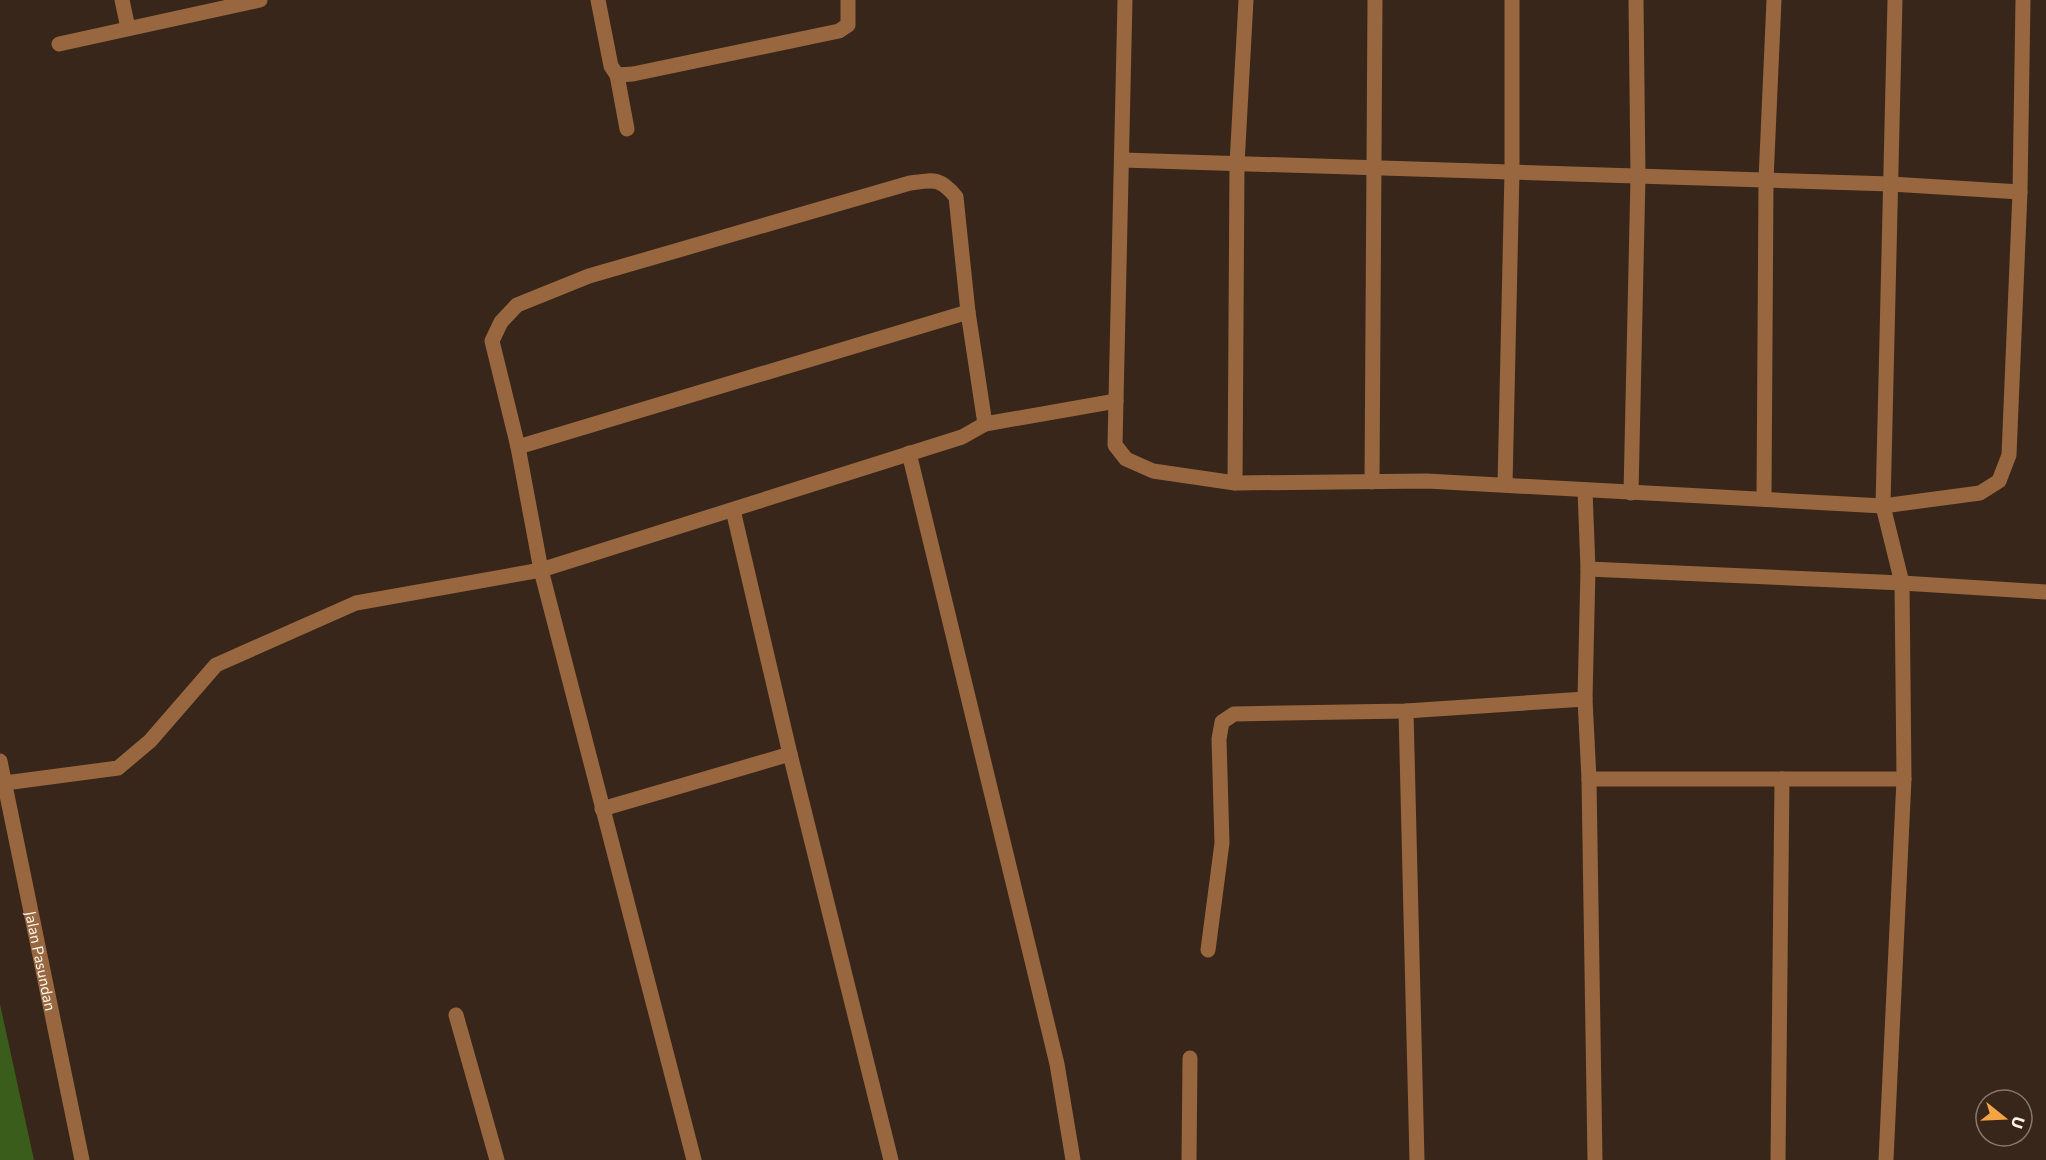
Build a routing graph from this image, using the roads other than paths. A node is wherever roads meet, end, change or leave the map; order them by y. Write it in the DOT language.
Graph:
graph roads {
  1 [pos="122,0"];
  2 [pos="260,0"];
  3 [pos="598,0"];
  4 [pos="848,0"];
  5 [pos="1125,0"];
  6 [pos="1246,0"];
  7 [pos="1375,0"];
  8 [pos="1512,0"];
  9 [pos="1636,0"];
  10 [pos="1774,0"];
  11 [pos="1895,0"];
  12 [pos="2023,0"];
  13 [pos="128,28"];
  14 [pos="59,44"];
  15 [pos="617,75"];
  16 [pos="627,129"];
  17 [pos="1123,160"];
  18 [pos="1237,164"];
  19 [pos="1372,168"];
  20 [pos="1512,172"];
  21 [pos="1638,176"];
  22 [pos="1766,180"];
  23 [pos="1891,184"];
  24 [pos="2020,192"];
  25 [pos="968,312"];
  26 [pos="1116,401"];
  27 [pos="985,424"];
  28 [pos="518,447"];
  29 [pos="909,453"];
  30 [pos="1372,482"];
  31 [pos="1235,483"];
  32 [pos="1505,485"];
  33 [pos="1585,490"];
  34 [pos="1631,493"];
  35 [pos="1764,499"];
  36 [pos="1883,507"];
  37 [pos="733,510"];
  38 [pos="1588,569"];
  39 [pos="541,570"];
  40 [pos="1902,583"];
  41 [pos="2046,592"];
  42 [pos="1585,699"];
  43 [pos="1406,711"];
  44 [pos="790,754"];
  45 [pos="0,760"];
  46 [pos="1589,779"];
  47 [pos="1782,779"];
  48 [pos="1904,779"];
  49 [pos="4,783"];
  50 [pos="602,809"];
  51 [pos="1208,950"];
  52 [pos="456,1015"];
  53 [pos="1190,1058"];
  54 [pos="82,1160"];
  55 [pos="497,1160"];
  56 [pos="694,1160"];
  57 [pos="891,1160"];
  58 [pos="1073,1160"];
  59 [pos="1190,1160"];
  60 [pos="1417,1160"];
  61 [pos="1595,1160"];
  62 [pos="1778,1160"];
  63 [pos="1886,1160"];
  1 -- 13 [label="street"];
  2 -- 13 [label="street"];
  3 -- 15 [label="street"];
  4 -- 15 [label="street"];
  5 -- 17 [label="street"];
  6 -- 18 [label="street"];
  7 -- 19 [label="street"];
  8 -- 20 [label="street"];
  9 -- 21 [label="street"];
  10 -- 22 [label="street"];
  11 -- 23 [label="street"];
  12 -- 24 [label="street"];
  13 -- 14 [label="street"];
  15 -- 16 [label="street"];
  17 -- 18 [label="street"];
  17 -- 26 [label="street"];
  18 -- 19 [label="street"];
  18 -- 31 [label="street"];
  19 -- 20 [label="street"];
  19 -- 30 [label="street"];
  20 -- 21 [label="street"];
  20 -- 32 [label="street"];
  21 -- 22 [label="street"];
  21 -- 34 [label="street"];
  22 -- 23 [label="street"];
  22 -- 35 [label="street"];
  23 -- 24 [label="street"];
  23 -- 36 [label="street"];
  24 -- 36 [label="street"];
  25 -- 27 [label="street"];
  25 -- 28 [label="street"];
  25 -- 28 [label="street"];
  26 -- 27 [label="street"];
  26 -- 31 [label="street"];
  27 -- 29 [label="street"];
  28 -- 39 [label="street"];
  29 -- 37 [label="street"];
  29 -- 58 [label="street"];
  30 -- 31 [label="street"];
  30 -- 32 [label="street"];
  32 -- 33 [label="street"];
  33 -- 34 [label="street"];
  33 -- 38 [label="street"];
  34 -- 35 [label="street"];
  35 -- 36 [label="street"];
  36 -- 40 [label="street"];
  37 -- 39 [label="street"];
  37 -- 44 [label="street"];
  38 -- 40 [label="street"];
  38 -- 42 [label="street"];
  39 -- 49 [label="street"];
  39 -- 50 [label="street"];
  40 -- 41 [label="street"];
  40 -- 48 [label="street"];
  42 -- 43 [label="street"];
  42 -- 46 [label="street"];
  43 -- 51 [label="street"];
  43 -- 60 [label="street"];
  44 -- 50 [label="street"];
  44 -- 57 [label="street"];
  45 -- 49 [label="street, Jalan Pasundan"];
  46 -- 47 [label="street"];
  46 -- 61 [label="street"];
  47 -- 48 [label="street"];
  47 -- 62 [label="street"];
  48 -- 63 [label="street"];
  49 -- 54 [label="street, Jalan Pasundan"];
  50 -- 56 [label="street"];
  52 -- 55 [label="street"];
  53 -- 59 [label="street"];
}
